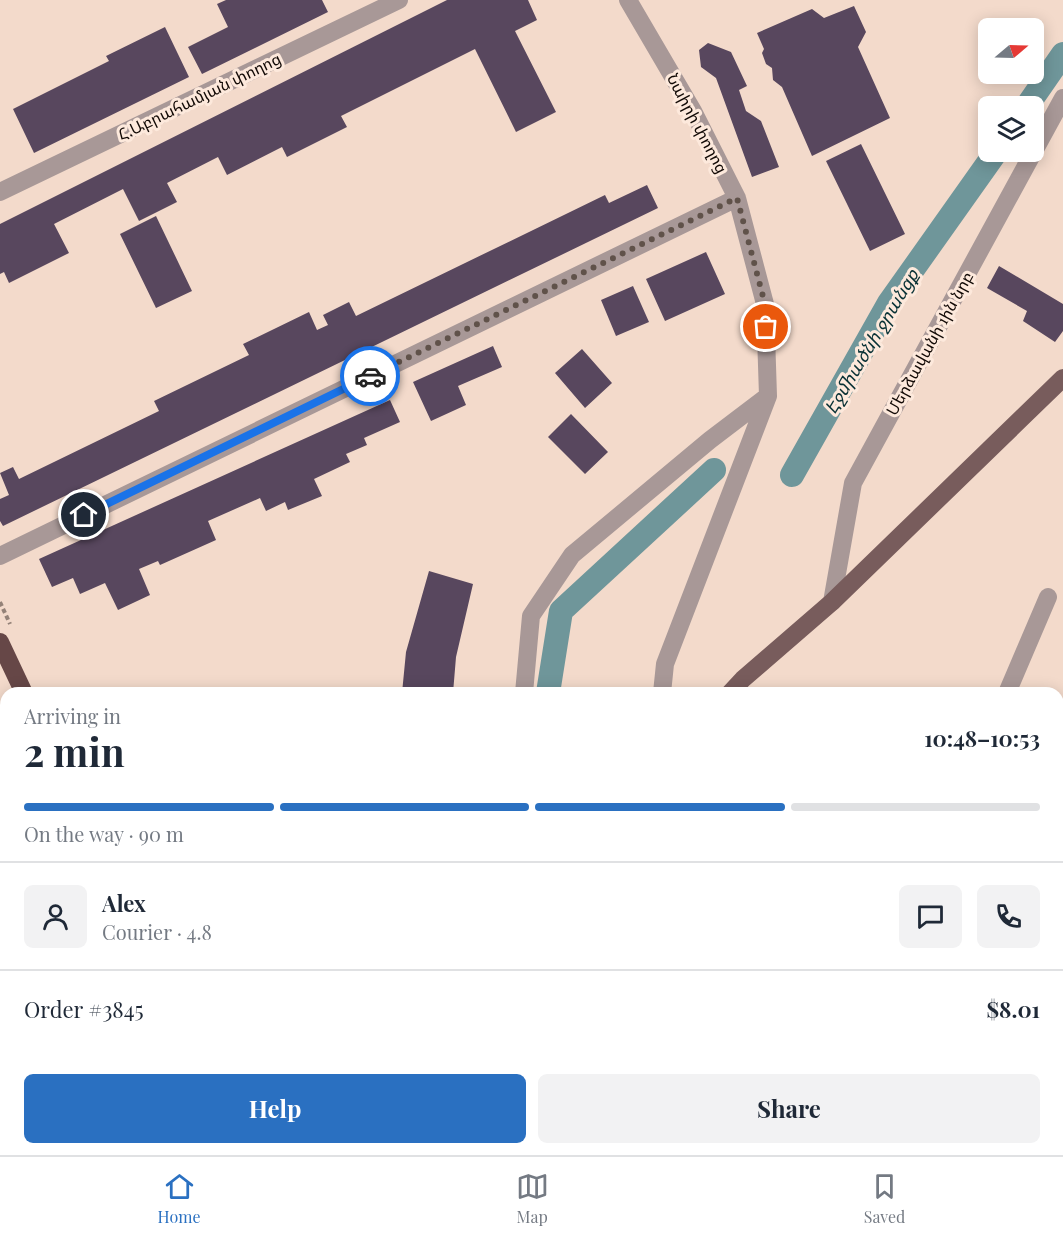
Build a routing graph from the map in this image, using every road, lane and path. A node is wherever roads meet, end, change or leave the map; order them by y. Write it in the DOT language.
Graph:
graph roads {
  1 [pos="399,0"];
  2 [pos="628,0"];
  3 [pos="1063,98"];
  4 [pos="0,192"];
  5 [pos="737,198"];
  6 [pos="1063,378"];
  7 [pos="768,396"];
  8 [pos="0,556"];
  9 [pos="1048,597"];
  10 [pos="832,602"];
  11 [pos="0,642"];
  12 [pos="21,687"];
  13 [pos="525,687"];
  14 [pos="663,687"];
  15 [pos="736,687"];
  16 [pos="1010,687"];
  1 -- 4 [label="street, Հ.Աբրահամյան փողոց"];
  2 -- 5 [label="street, Նաիրի փողոց"];
  3 -- 10 [label="street, Մերձավանի 1ին նրբ"];
  5 -- 7 [label="street, Նաիրի փողոց"];
  5 -- 8 [label="street"];
  6 -- 10 [label="main road"];
  7 -- 13 [label="street"];
  7 -- 14 [label="street"];
  9 -- 16 [label="street"];
  10 -- 15 [label="main road"];
  11 -- 12 [label="highway"];
}
